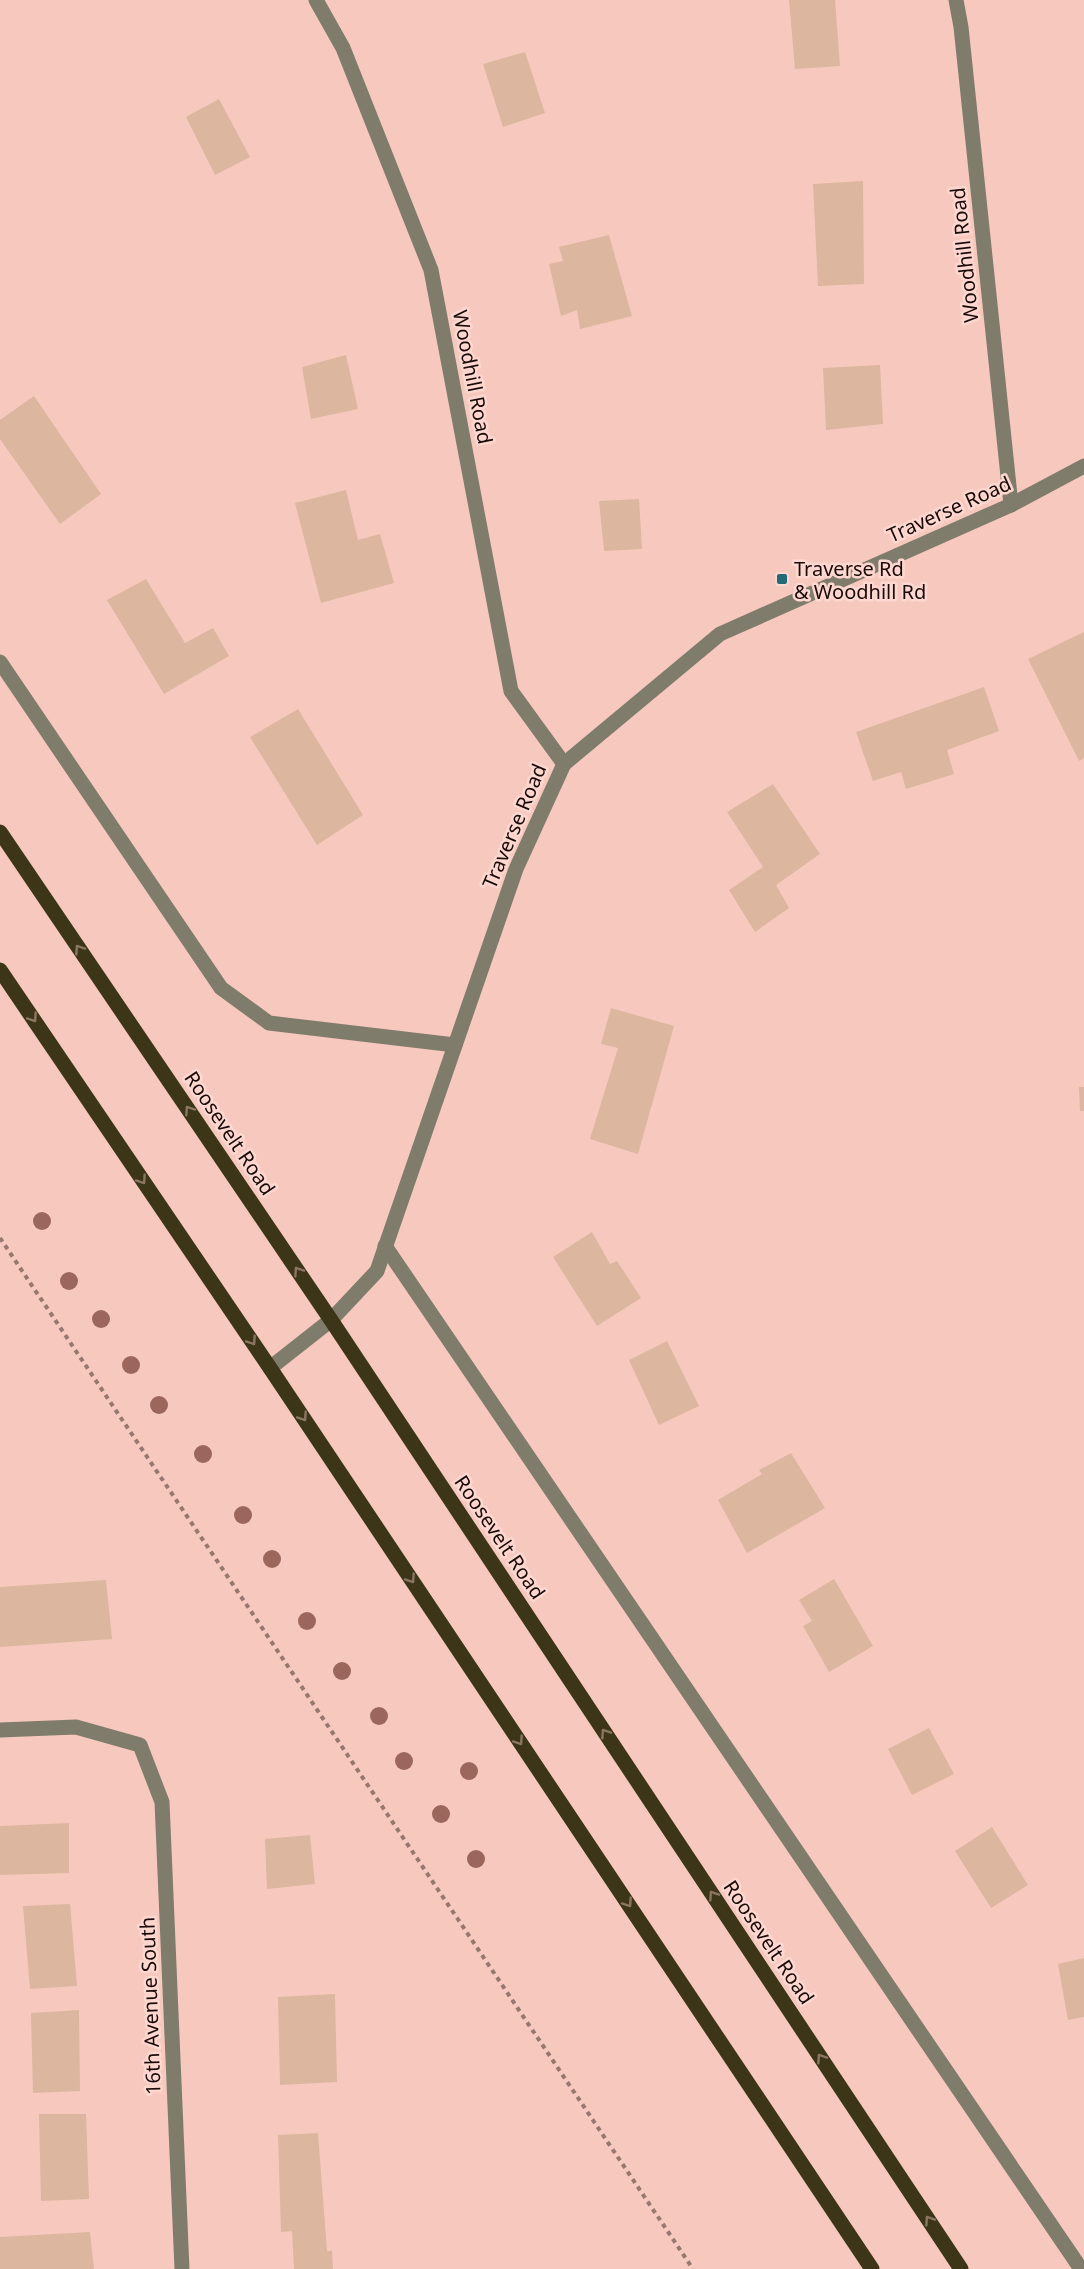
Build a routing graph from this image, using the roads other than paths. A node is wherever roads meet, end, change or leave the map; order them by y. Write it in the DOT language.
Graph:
graph roads {
  1 [pos="316,0"];
  2 [pos="956,0"];
  3 [pos="1084,466"];
  4 [pos="1011,506"];
  5 [pos="0,662"];
  6 [pos="564,764"];
  7 [pos="0,832"];
  8 [pos="0,970"];
  9 [pos="455,1045"];
  10 [pos="385,1246"];
  11 [pos="331,1320"];
  12 [pos="270,1368"];
  13 [pos="0,1730"];
  14 [pos="182,2269"];
  15 [pos="872,2269"];
  16 [pos="961,2269"];
  17 [pos="1081,2269"];
  1 -- 6 [label="street, Woodhill Road"];
  2 -- 4 [label="street, Woodhill Road"];
  3 -- 4 [label="street, Traverse Road"];
  4 -- 6 [label="street, Traverse Road"];
  5 -- 9 [label="street"];
  6 -- 9 [label="street, Traverse Road"];
  11 -- 7 [label="main road, Roosevelt Road, one-way"];
  8 -- 12 [label="main road, one-way"];
  9 -- 10 [label="street, Traverse Road"];
  10 -- 11 [label="street, Traverse Road"];
  10 -- 17 [label="street"];
  11 -- 12 [label="street, Traverse Road"];
  16 -- 11 [label="main road, Roosevelt Road, one-way"];
  12 -- 15 [label="main road, one-way"];
  13 -- 14 [label="street, 16th Avenue South"];
}
